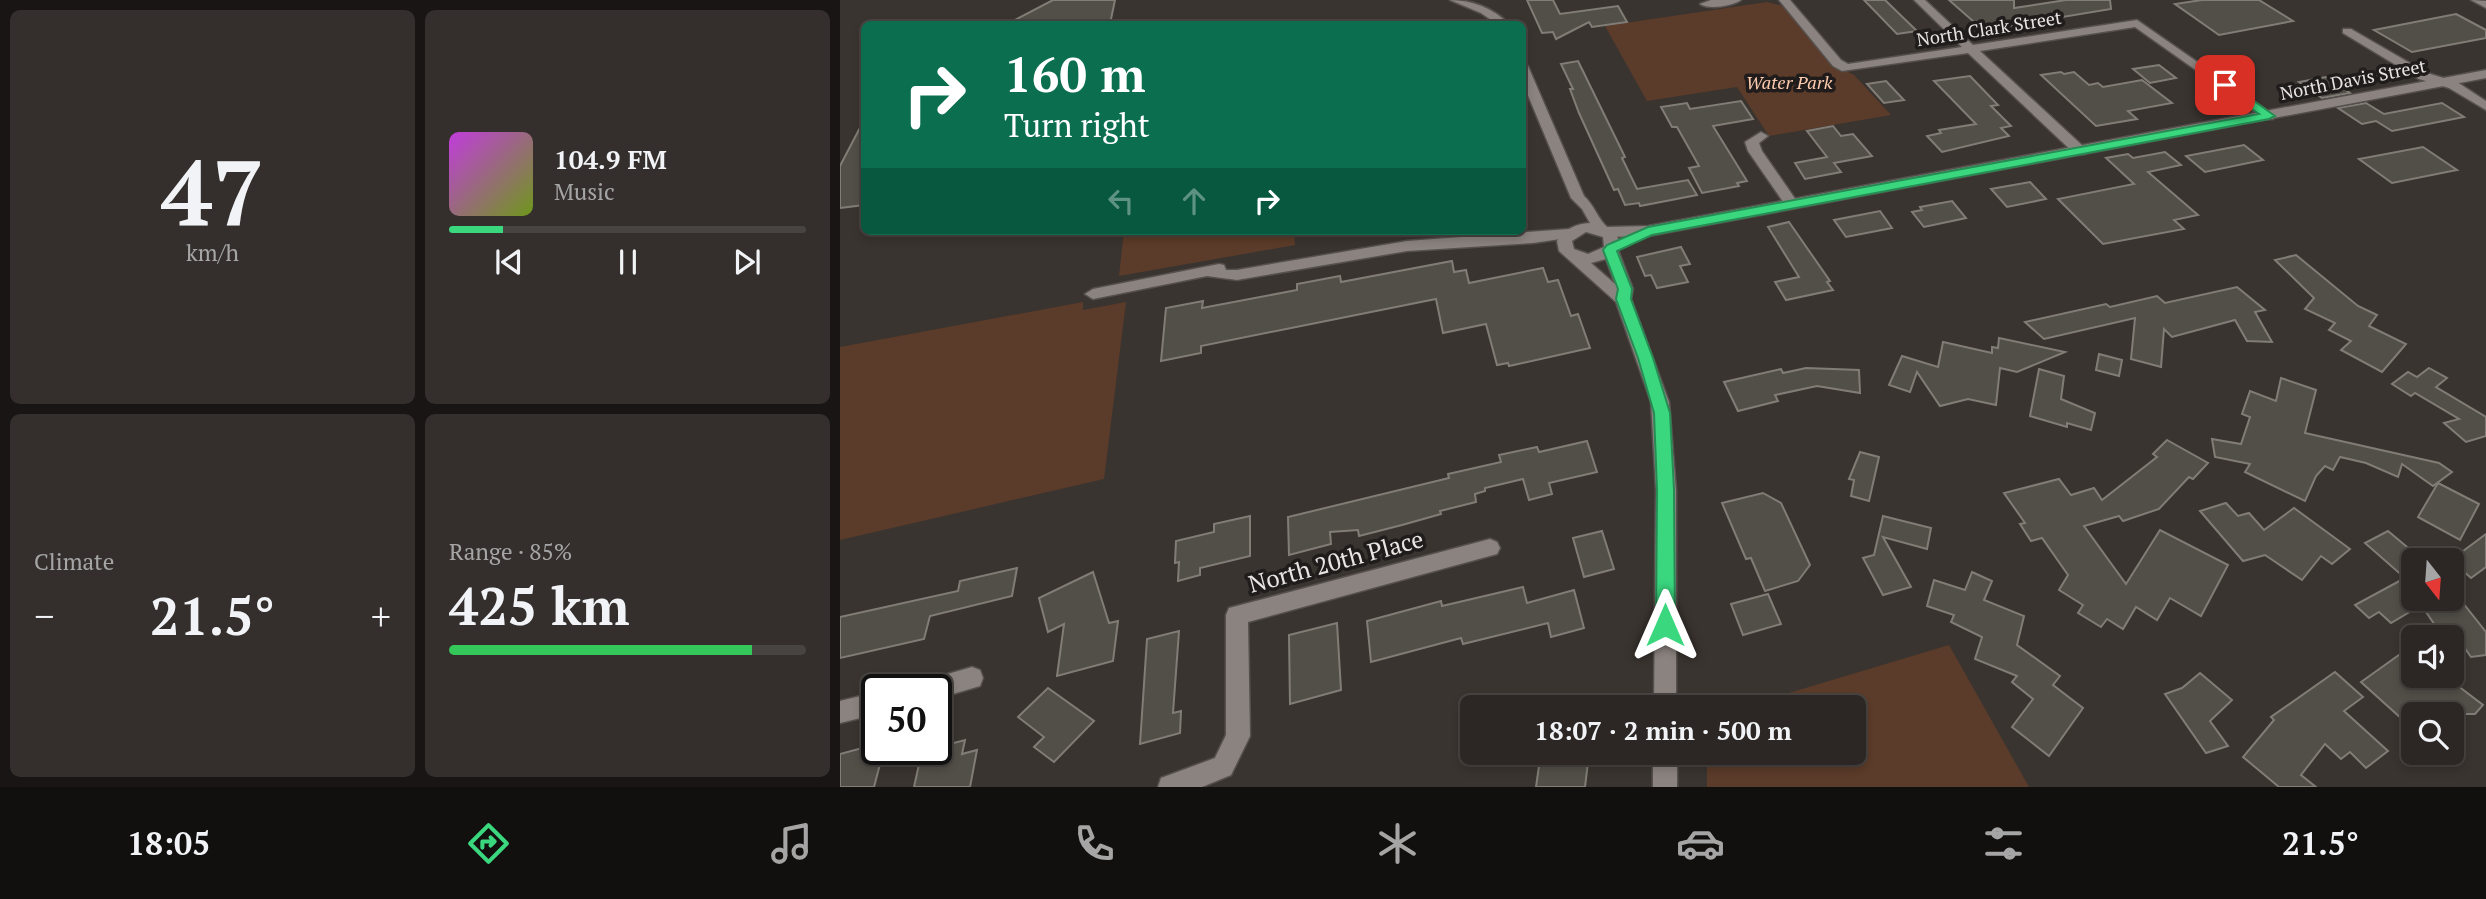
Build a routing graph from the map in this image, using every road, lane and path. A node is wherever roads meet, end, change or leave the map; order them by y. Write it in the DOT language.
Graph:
graph roads {
  1 [pos="1455,0"];
  2 [pos="1736,0"];
  3 [pos="1784,0"];
  4 [pos="1919,0"];
  5 [pos="2476,0"];
  6 [pos="1705,4"];
  7 [pos="2486,5"];
  8 [pos="1498,21"];
  9 [pos="2347,31"];
  10 [pos="1971,50"];
  11 [pos="2486,74"];
  12 [pos="1526,75"];
  13 [pos="2443,82"];
  14 [pos="2486,106"];
  15 [pos="2269,116"];
  16 [pos="1761,136"];
  17 [pos="2080,151"];
  18 [pos="1578,198"];
  19 [pos="1791,203"];
  20 [pos="1604,231"];
  21 [pos="1648,231"];
  22 [pos="1570,233"];
  23 [pos="1536,240"];
  24 [pos="1611,249"];
  25 [pos="1570,254"];
  26 [pos="1093,294"];
  27 [pos="1623,299"];
  28 [pos="1490,548"];
  29 [pos="972,678"];
  30 [pos="952,683"];
  31 [pos="1665,695"];
  32 [pos="861,707"];
  33 [pos="840,712"];
  34 [pos="1665,765"];
  35 [pos="1170,787"];
  36 [pos="1665,787"];
  1 -- 8 [label="street"];
  2 -- 6 [label="street"];
  3 -- 10 [label="street, North Clark Street"];
  4 -- 10 [label="street"];
  5 -- 7 [label="street"];
  9 -- 13 [label="street"];
  10 -- 15 [label="street, North Clark Street"];
  10 -- 17 [label="street"];
  11 -- 13 [label="street, North Davis Street"];
  12 -- 18 [label="street"];
  13 -- 14 [label="street"];
  13 -- 15 [label="street, North Davis Street"];
  15 -- 17 [label="street, North Davis Street"];
  16 -- 19 [label="street"];
  17 -- 19 [label="street, North Davis Street"];
  18 -- 20 [label="street"];
  18 -- 22 [label="street"];
  19 -- 21 [label="street, North Davis Street"];
  20 -- 21 [label="street"];
  20 -- 22 [label="street"];
  20 -- 24 [label="street"];
  21 -- 24 [label="street"];
  22 -- 23 [label="street"];
  22 -- 25 [label="street"];
  23 -- 25 [label="street"];
  23 -- 26 [label="street"];
  24 -- 25 [label="street"];
  24 -- 27 [label="street"];
  25 -- 27 [label="street"];
  27 -- 31 [label="street"];
  28 -- 35 [label="street, North 20th Place"];
  29 -- 30 [label="street"];
  32 -- 33 [label="street"];
  34 -- 36 [label="street"];
}
